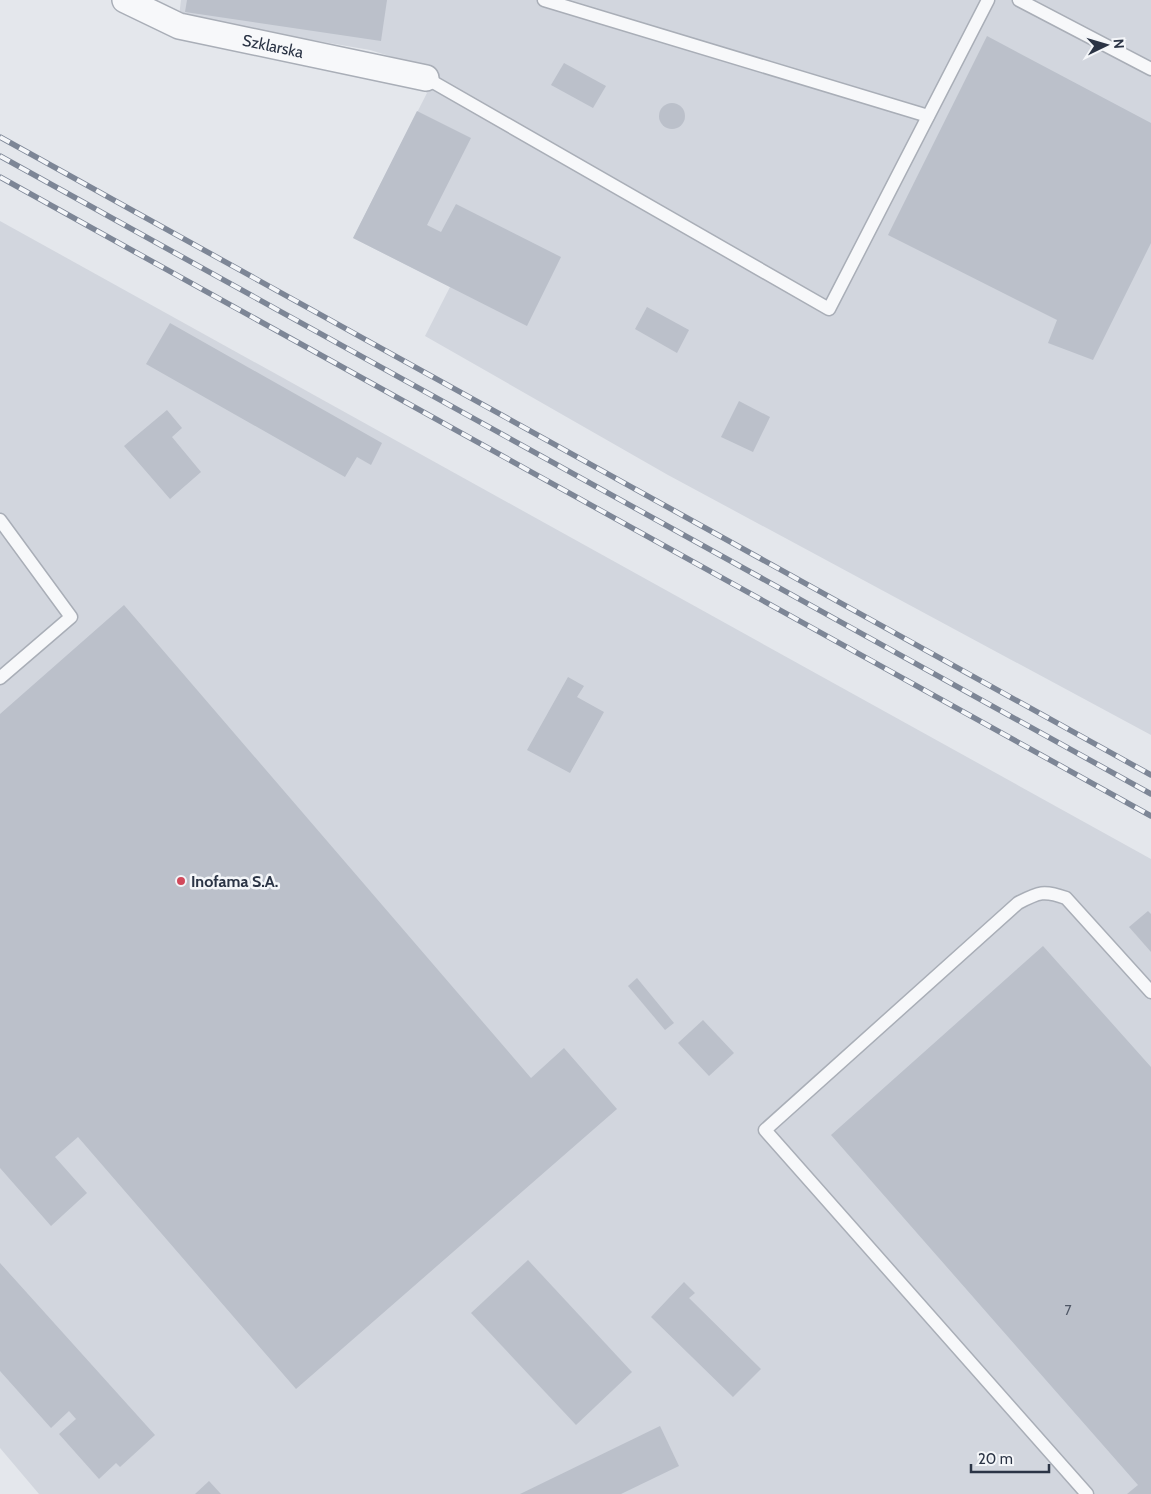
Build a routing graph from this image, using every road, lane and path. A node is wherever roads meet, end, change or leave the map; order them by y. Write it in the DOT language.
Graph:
graph roads {
  1 [pos="125,0"];
  2 [pos="544,0"];
  3 [pos="988,0"];
  4 [pos="1019,0"];
  5 [pos="1151,69"];
  6 [pos="426,78"];
  7 [pos="928,116"];
  8 [pos="0,520"];
  9 [pos="0,678"];
  10 [pos="1151,992"];
  11 [pos="1087,1494"];
  1 -- 6 [label="street, Szklarska"];
  2 -- 7 [label="lane"];
  3 -- 7 [label="lane"];
  4 -- 5 [label="lane"];
  6 -- 7 [label="lane"];
  8 -- 9 [label="lane"];
  10 -- 11 [label="lane"];
}
